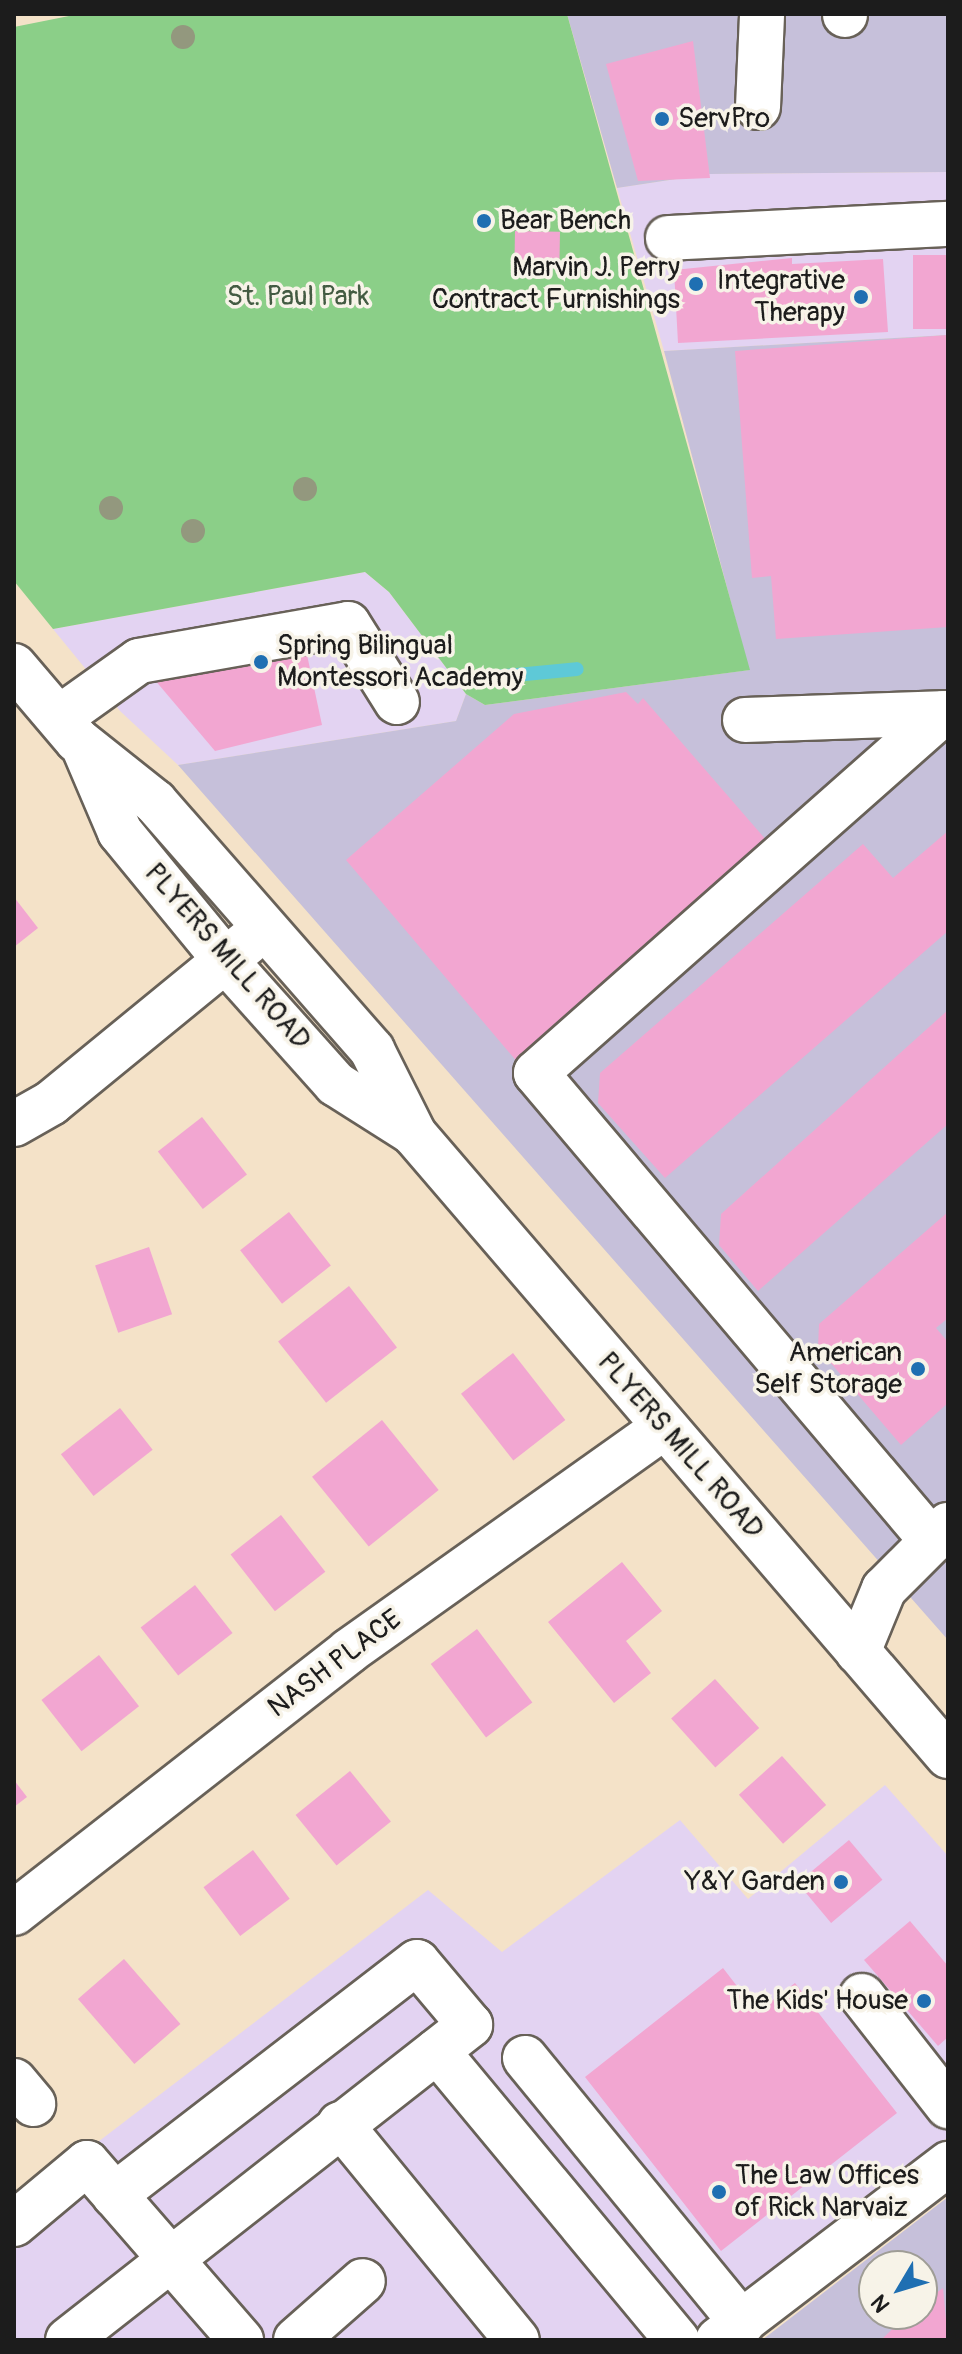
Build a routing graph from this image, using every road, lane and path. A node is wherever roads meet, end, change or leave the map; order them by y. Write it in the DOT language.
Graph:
graph roads {
  1 [pos="762,14"];
  2 [pos="758,107"];
  3 [pos="948,224"];
  4 [pos="668,238"];
  5 [pos="14,666"];
  6 [pos="397,702"];
  7 [pos="946,713"];
  8 [pos="745,720"];
  9 [pos="70,731"];
  10 [pos="266,928"];
  11 [pos="225,960"];
  12 [pos="14,1124"];
  13 [pos="414,1134"];
  14 [pos="664,1427"];
  15 [pos="940,1533"];
  16 [pos="858,1652"];
  17 [pos="948,1756"];
  18 [pos="14,1913"];
  19 [pos="862,1996"];
  20 [pos="437,2051"];
  21 [pos="525,2058"];
  22 [pos="948,2106"];
  23 [pos="340,2124"];
  24 [pos="948,2164"];
  25 [pos="100,2179"];
  26 [pos="14,2224"];
  27 [pos="168,2256"];
  28 [pos="363,2281"];
  29 [pos="750,2328"];
  30 [pos="68,2340"];
  31 [pos="241,2340"];
  32 [pos="296,2340"];
  33 [pos="517,2340"];
  34 [pos="677,2340"];
  1 -- 2 [label="street"];
  3 -- 4 [label="street"];
  5 -- 9 [label="street, PLYERS MILL ROAD"];
  6 -- 9 [label="street"];
  7 -- 8 [label="street"];
  7 -- 15 [label="street"];
  9 -- 10 [label="street, PLYERS MILL ROAD"];
  9 -- 11 [label="street, PLYERS MILL ROAD"];
  10 -- 11 [label="street"];
  10 -- 13 [label="street, PLYERS MILL ROAD"];
  11 -- 12 [label="street"];
  11 -- 13 [label="street, PLYERS MILL ROAD"];
  13 -- 14 [label="street, PLYERS MILL ROAD"];
  14 -- 16 [label="street, PLYERS MILL ROAD"];
  14 -- 18 [label="street, NASH PLACE"];
  15 -- 16 [label="street"];
  16 -- 17 [label="street, PLYERS MILL ROAD"];
  19 -- 22 [label="street"];
  20 -- 23 [label="street"];
  20 -- 25 [label="street"];
  20 -- 34 [label="street"];
  21 -- 29 [label="street"];
  23 -- 27 [label="street"];
  23 -- 33 [label="street"];
  24 -- 29 [label="street"];
  25 -- 26 [label="street"];
  25 -- 27 [label="street"];
  27 -- 30 [label="street"];
  27 -- 31 [label="street"];
  28 -- 32 [label="street"];
}
